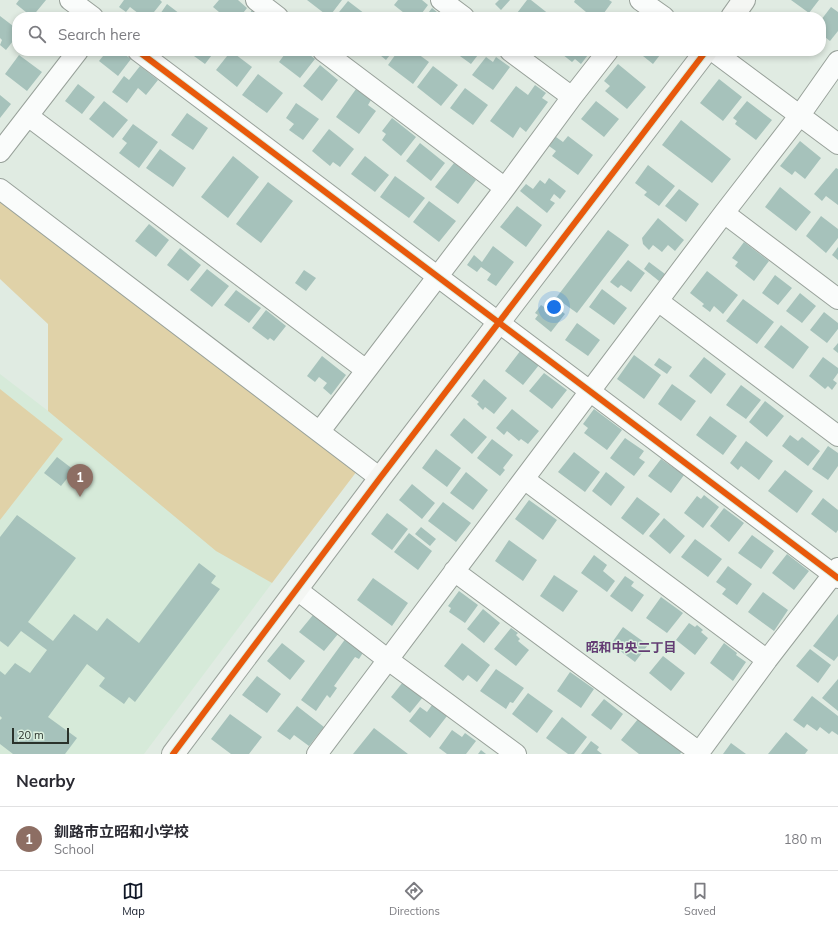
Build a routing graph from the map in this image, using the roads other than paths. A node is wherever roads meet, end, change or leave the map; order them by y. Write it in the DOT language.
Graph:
graph roads {
  1 [pos="70,0"];
  2 [pos="256,0"];
  3 [pos="441,0"];
  4 [pos="744,0"];
  5 [pos="642,5"];
  6 [pos="86,12"];
  7 [pos="272,12"];
  8 [pos="457,12"];
  9 [pos="655,12"];
  10 [pos="736,12"];
  11 [pos="74,56"];
  12 [pos="145,56"];
  13 [pos="330,56"];
  14 [pos="517,56"];
  15 [pos="604,56"];
  16 [pos="702,56"];
  17 [pos="720,56"];
  18 [pos="838,61"];
  19 [pos="572,97"];
  20 [pos="800,115"];
  21 [pos="28,116"];
  22 [pos="838,144"];
  23 [pos="0,152"];
  24 [pos="505,188"];
  25 [pos="0,189"];
  26 [pos="724,213"];
  27 [pos="437,276"];
  28 [pos="838,300"];
  29 [pos="658,301"];
  30 [pos="499,322"];
  31 [pos="366,370"];
  32 [pos="590,391"];
  33 [pos="320,431"];
  34 [pos="838,436"];
  35 [pos="380,478"];
  36 [pos="524,479"];
  37 [pos="454,571"];
  38 [pos="836,574"];
  39 [pos="296,588"];
  40 [pos="387,659"];
  41 [pos="767,660"];
  42 [pos="699,753"];
  43 [pos="172,754"];
  44 [pos="317,754"];
  45 [pos="516,754"];
  1 -- 6 [label="street"];
  2 -- 7 [label="street"];
  3 -- 8 [label="street"];
  4 -- 10 [label="street"];
  5 -- 9 [label="street"];
  11 -- 21 [label="street"];
  12 -- 27 [label="street"];
  13 -- 24 [label="street"];
  14 -- 19 [label="street"];
  15 -- 19 [label="street"];
  16 -- 30 [label="street"];
  17 -- 20 [label="street"];
  18 -- 20 [label="street"];
  19 -- 24 [label="street"];
  20 -- 22 [label="street"];
  20 -- 26 [label="street"];
  21 -- 23 [label="street"];
  21 -- 31 [label="street"];
  24 -- 27 [label="street"];
  25 -- 33 [label="street"];
  26 -- 28 [label="street"];
  26 -- 29 [label="street"];
  27 -- 30 [label="street"];
  27 -- 31 [label="street"];
  29 -- 32 [label="street"];
  29 -- 34 [label="street"];
  30 -- 32 [label="street"];
  30 -- 35 [label="street"];
  31 -- 33 [label="street"];
  32 -- 36 [label="street"];
  32 -- 38 [label="street"];
  33 -- 35 [label="street"];
  35 -- 39 [label="street"];
  36 -- 37 [label="street"];
  36 -- 41 [label="street"];
  37 -- 40 [label="street"];
  37 -- 42 [label="street"];
  38 -- 41 [label="street"];
  39 -- 40 [label="street"];
  39 -- 43 [label="street"];
  40 -- 44 [label="street"];
  40 -- 45 [label="street"];
  41 -- 42 [label="street"];
}
